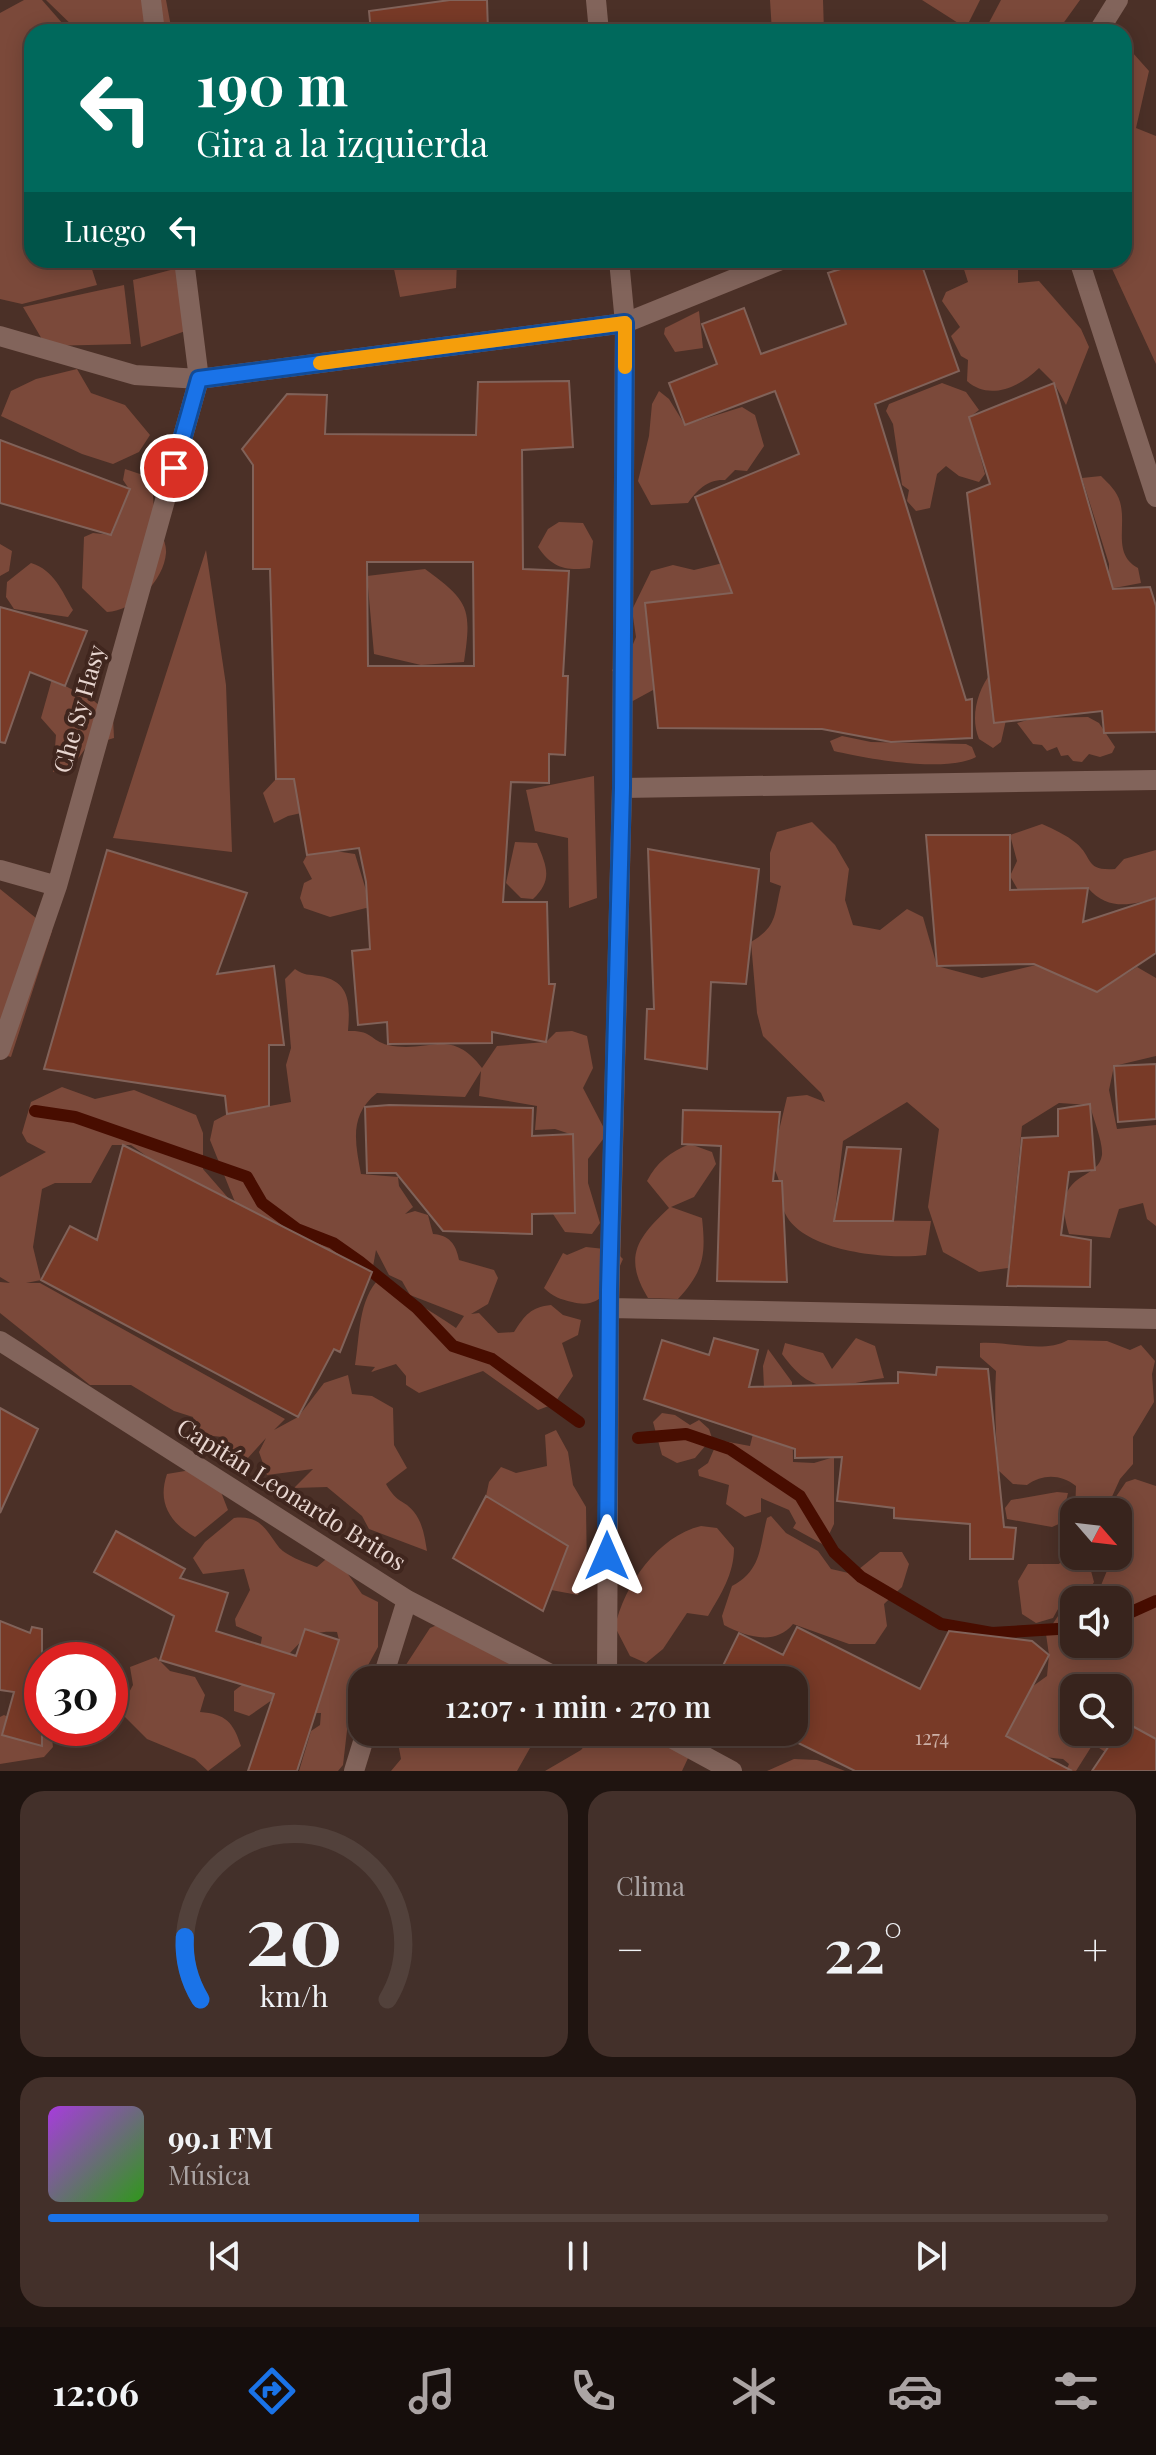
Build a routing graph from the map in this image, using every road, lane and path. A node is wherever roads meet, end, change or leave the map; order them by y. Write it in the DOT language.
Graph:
graph roads {
  1 [pos="151,0"];
  2 [pos="596,0"];
  3 [pos="1118,0"];
  4 [pos="154,24"];
  5 [pos="598,24"];
  6 [pos="1103,24"];
  7 [pos="185,268"];
  8 [pos="620,268"];
  9 [pos="761,268"];
  10 [pos="1082,268"];
  11 [pos="625,323"];
  12 [pos="0,336"];
  13 [pos="199,379"];
  14 [pos="1156,497"];
  15 [pos="1156,780"];
  16 [pos="622,788"];
  17 [pos="0,870"];
  18 [pos="57,886"];
  19 [pos="0,1050"];
  20 [pos="609,1308"];
  21 [pos="1156,1319"];
  22 [pos="0,1341"];
  23 [pos="407,1600"];
  24 [pos="386,1666"];
  25 [pos="535,1666"];
  26 [pos="607,1666"];
  27 [pos="362,1746"];
  28 [pos="686,1746"];
  29 [pos="354,1771"];
  30 [pos="732,1771"];
  1 -- 4 [label="street"];
  2 -- 5 [label="street"];
  3 -- 6 [label="street"];
  7 -- 13 [label="street"];
  8 -- 11 [label="street"];
  9 -- 11 [label="street"];
  10 -- 14 [label="street"];
  11 -- 13 [label="street"];
  11 -- 16 [label="street"];
  12 -- 13 [label="street"];
  13 -- 18 [label="street, Che Sy Hasy"];
  15 -- 16 [label="street"];
  16 -- 20 [label="street"];
  17 -- 18 [label="street"];
  18 -- 19 [label="street, Che Sy Hasy"];
  20 -- 21 [label="street"];
  20 -- 26 [label="street"];
  22 -- 23 [label="street, Capitán Leonardo Britos"];
  23 -- 24 [label="street"];
  23 -- 25 [label="street, Capitán Leonardo Britos"];
  27 -- 29 [label="street"];
  28 -- 30 [label="street"];
}
